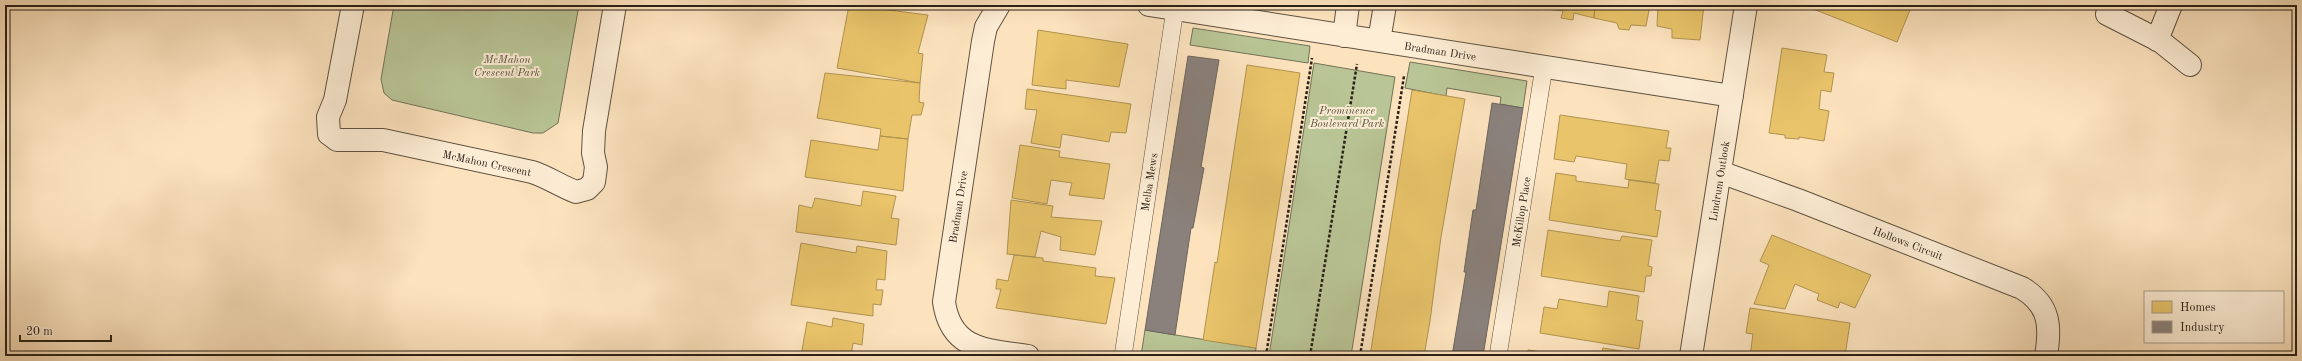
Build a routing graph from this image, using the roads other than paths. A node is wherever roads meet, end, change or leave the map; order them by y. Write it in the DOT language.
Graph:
graph roads {
  1 [pos="353,5"];
  2 [pos="615,5"];
  3 [pos="1000,5"];
  4 [pos="1149,5"];
  5 [pos="1348,5"];
  6 [pos="1385,5"];
  7 [pos="1746,5"];
  8 [pos="2172,5"];
  9 [pos="1175,9"];
  10 [pos="2107,14"];
  11 [pos="1362,38"];
  12 [pos="2157,40"];
  13 [pos="2190,65"];
  14 [pos="1544,67"];
  15 [pos="1732,96"];
  16 [pos="1720,172"];
  17 [pos="1028,356"];
  18 [pos="1123,356"];
  19 [pos="1498,356"];
  20 [pos="1691,356"];
  21 [pos="2046,356"];
  1 -- 2 [label="street, McMahon Crescent"];
  3 -- 17 [label="street, Bradman Drive"];
  4 -- 9 [label="street, Bradman Drive"];
  5 -- 11 [label="street"];
  6 -- 11 [label="street"];
  7 -- 15 [label="street, Lindrum Outlook"];
  8 -- 12 [label="street"];
  9 -- 11 [label="street, Bradman Drive"];
  9 -- 18 [label="lane, Melba Mews"];
  10 -- 12 [label="street"];
  11 -- 14 [label="street, Bradman Drive"];
  12 -- 13 [label="street"];
  14 -- 15 [label="street, Bradman Drive"];
  14 -- 19 [label="lane, McKillop Place"];
  15 -- 16 [label="street, Lindrum Outlook"];
  16 -- 20 [label="street, Lindrum Outlook"];
  16 -- 21 [label="street, Hollows Circuit"];
}
